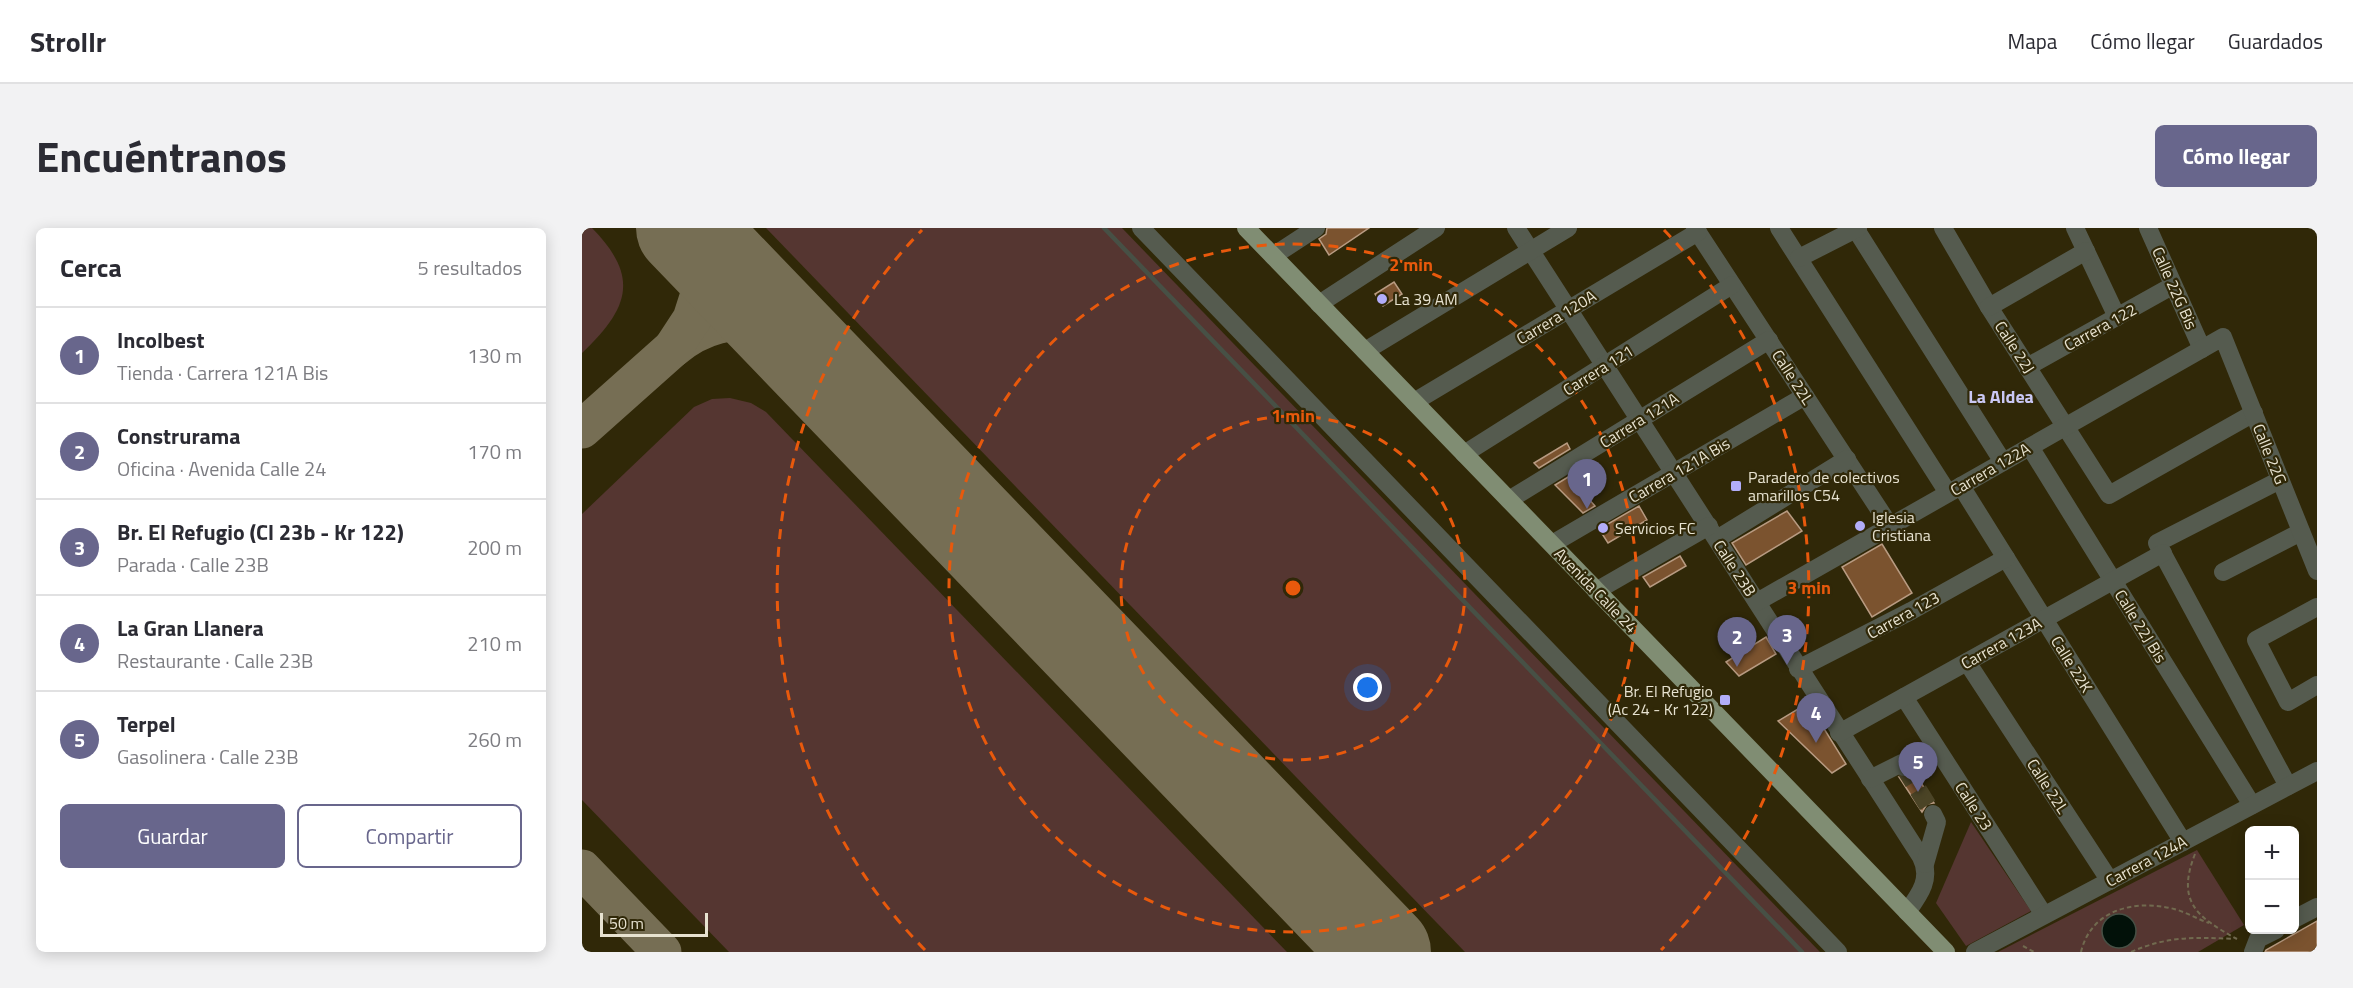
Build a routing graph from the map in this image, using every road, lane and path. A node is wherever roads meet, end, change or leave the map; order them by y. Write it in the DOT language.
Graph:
graph roads {
  1 [pos="1141,228"];
  2 [pos="1246,228"];
  3 [pos="1316,228"];
  4 [pos="1436,228"];
  5 [pos="1516,228"];
  6 [pos="1568,228"];
  7 [pos="1779,228"];
  8 [pos="1856,228"];
  9 [pos="1943,228"];
  10 [pos="2075,228"];
  11 [pos="2148,228"];
  12 [pos="1696,230"];
  13 [pos="1532,251"];
  14 [pos="2086,251"];
  15 [pos="1273,256"];
  16 [pos="1799,258"];
  17 [pos="1732,285"];
  18 [pos="2172,286"];
  19 [pos="1319,304"];
  20 [pos="1989,307"];
  21 [pos="1569,309"];
  22 [pos="2117,317"];
  23 [pos="2223,337"];
  24 [pos="1768,340"];
  25 [pos="2202,349"];
  26 [pos="1365,351"];
  27 [pos="1605,365"];
  28 [pos="2027,367"];
  29 [pos="1805,396"];
  30 [pos="1414,402"];
  31 [pos="2254,413"];
  32 [pos="1640,419"];
  33 [pos="2065,426"];
  34 [pos="2030,447"];
  35 [pos="1464,454"];
  36 [pos="1846,459"];
  37 [pos="2003,462"];
  38 [pos="1674,473"];
  39 [pos="2280,480"];
  40 [pos="1954,489"];
  41 [pos="1509,500"];
  42 [pos="1890,526"];
  43 [pos="2301,532"];
  44 [pos="1713,533"];
  45 [pos="1552,544"];
  46 [pos="2160,548"];
  47 [pos="2006,558"];
  48 [pos="2223,572"];
  49 [pos="2317,572"];
  50 [pos="2113,581"];
  51 [pos="1596,591"];
  52 [pos="1757,602"];
  53 [pos="2317,607"];
  54 [pos="2044,619"];
  55 [pos="1967,662"];
  56 [pos="1798,669"];
  57 [pos="2317,686"];
  58 [pos="1904,697"];
  59 [pos="1839,733"];
  60 [pos="1904,767"];
  61 [pos="2317,771"];
  62 [pos="1870,778"];
  63 [pos="2288,786"];
  64 [pos="2253,805"];
  65 [pos="1933,814"];
  66 [pos="2206,830"];
  67 [pos="2183,842"];
  68 [pos="1925,864"];
  69 [pos="2110,881"];
  70 [pos="2317,907"];
  71 [pos="1907,912"];
  72 [pos="2044,915"];
  73 [pos="2299,917"];
  74 [pos="2209,923"];
  75 [pos="2268,934"];
  76 [pos="1838,952"];
  77 [pos="1946,952"];
  78 [pos="1975,952"];
  79 [pos="2081,952"];
  80 [pos="2131,952"];
  81 [pos="2253,952"];
  1 -- 76 [label="street"];
  2 -- 15 [label="main road, Avenida Calle 24"];
  3 -- 15 [label="street"];
  4 -- 19 [label="street"];
  5 -- 13 [label="street, Calle 23B"];
  6 -- 13 [label="street"];
  7 -- 16 [label="street, Calle 22K"];
  8 -- 16 [label="street"];
  8 -- 37 [label="street"];
  9 -- 20 [label="street, Calle 22J"];
  10 -- 14 [label="street"];
  11 -- 18 [label="street, Calle 22G Bis"];
  12 -- 17 [label="street, Calle 22L"];
  12 -- 21 [label="street, Carrera 120A"];
  13 -- 21 [label="street, Calle 23B"];
  13 -- 26 [label="street"];
  14 -- 20 [label="street"];
  14 -- 22 [label="street"];
  15 -- 19 [label="main road, Avenida Calle 24"];
  16 -- 40 [label="street, Calle 22K"];
  17 -- 24 [label="street, Calle 22L"];
  17 -- 27 [label="street, Carrera 121"];
  18 -- 22 [label="street, Carrera 122"];
  18 -- 25 [label="street, Calle 22G Bis"];
  19 -- 26 [label="main road, Avenida Calle 24"];
  20 -- 28 [label="street, Calle 22J"];
  21 -- 27 [label="street, Calle 23B"];
  21 -- 30 [label="street, Carrera 120A"];
  22 -- 28 [label="street, Carrera 122"];
  23 -- 25 [label="street, Carrera 122A"];
  23 -- 31 [label="street, Calle 22G"];
  24 -- 29 [label="street, Calle 22L"];
  24 -- 32 [label="street, Carrera 121A"];
  25 -- 33 [label="street, Carrera 122A"];
  26 -- 30 [label="main road, Avenida Calle 24"];
  27 -- 32 [label="street, Calle 23B"];
  27 -- 35 [label="street, Carrera 121"];
  28 -- 33 [label="street, Calle 22J"];
  29 -- 36 [label="street, Calle 22L"];
  29 -- 38 [label="street, Carrera 121A Bis"];
  30 -- 35 [label="main road, Avenida Calle 24"];
  31 -- 33 [label="street, Calle 22J"];
  31 -- 39 [label="street, Calle 22G"];
  32 -- 38 [label="street, Calle 23B"];
  32 -- 41 [label="street, Carrera 121A"];
  33 -- 34 [label="street, Carrera 122A"];
  34 -- 37 [label="street, Carrera 122A"];
  34 -- 50 [label="street, Calle 22J Bis"];
  35 -- 41 [label="main road, Avenida Calle 24"];
  36 -- 42 [label="street, Calle 22L"];
  36 -- 44 [label="street"];
  37 -- 40 [label="street, Carrera 122A"];
  38 -- 44 [label="street, Calle 23B"];
  38 -- 45 [label="street, Carrera 121A Bis"];
  39 -- 43 [label="street, Calle 22G"];
  39 -- 46 [label="street, Carrera 123A"];
  40 -- 42 [label="street, Carrera 122A"];
  40 -- 47 [label="street, Calle 22K"];
  41 -- 45 [label="main road, Avenida Calle 24"];
  42 -- 52 [label="street, Carrera 122A"];
  43 -- 48 [label="street"];
  43 -- 49 [label="street, Calle 22G"];
  44 -- 51 [label="street"];
  44 -- 52 [label="street, Calle 23B"];
  45 -- 51 [label="main road, Avenida Calle 24"];
  46 -- 50 [label="street, Carrera 123A"];
  46 -- 63 [label="street"];
  47 -- 54 [label="street, Calle 22K"];
  47 -- 56 [label="street, Carrera 123"];
  50 -- 54 [label="street, Carrera 123A"];
  50 -- 64 [label="street, Calle 22J Bis"];
  51 -- 71 [label="main road, Avenida Calle 24"];
  52 -- 56 [label="street, Calle 23B"];
  53 -- 57 [label="street"];
  54 -- 55 [label="street, Carrera 123A"];
  54 -- 67 [label="street, Calle 22K"];
  55 -- 58 [label="street, Carrera 123A"];
  55 -- 69 [label="street, Calle 22L"];
  56 -- 59 [label="street, Calle 23B"];
  58 -- 59 [label="street, Carrera 123A"];
  58 -- 72 [label="street, Calle 23"];
  59 -- 62 [label="street, Calle 23B"];
  60 -- 62 [label="street"];
  61 -- 63 [label="street, Carrera 124A"];
  62 -- 68 [label="street, Calle 23B"];
  63 -- 64 [label="street, Carrera 124A"];
  64 -- 66 [label="street, Carrera 124A"];
  65 -- 68 [label="street"];
  66 -- 67 [label="street, Carrera 124A"];
  66 -- 74 [label="path"];
  67 -- 69 [label="street, Carrera 124A"];
  68 -- 71 [label="street"];
  69 -- 72 [label="street, Carrera 124A"];
  70 -- 73 [label="street"];
  71 -- 77 [label="main road, Avenida Calle 24"];
  72 -- 78 [label="street, Carrera 124A"];
  74 -- 79 [label="path"];
  74 -- 80 [label="path"];
  75 -- 81 [label="street"];
}
